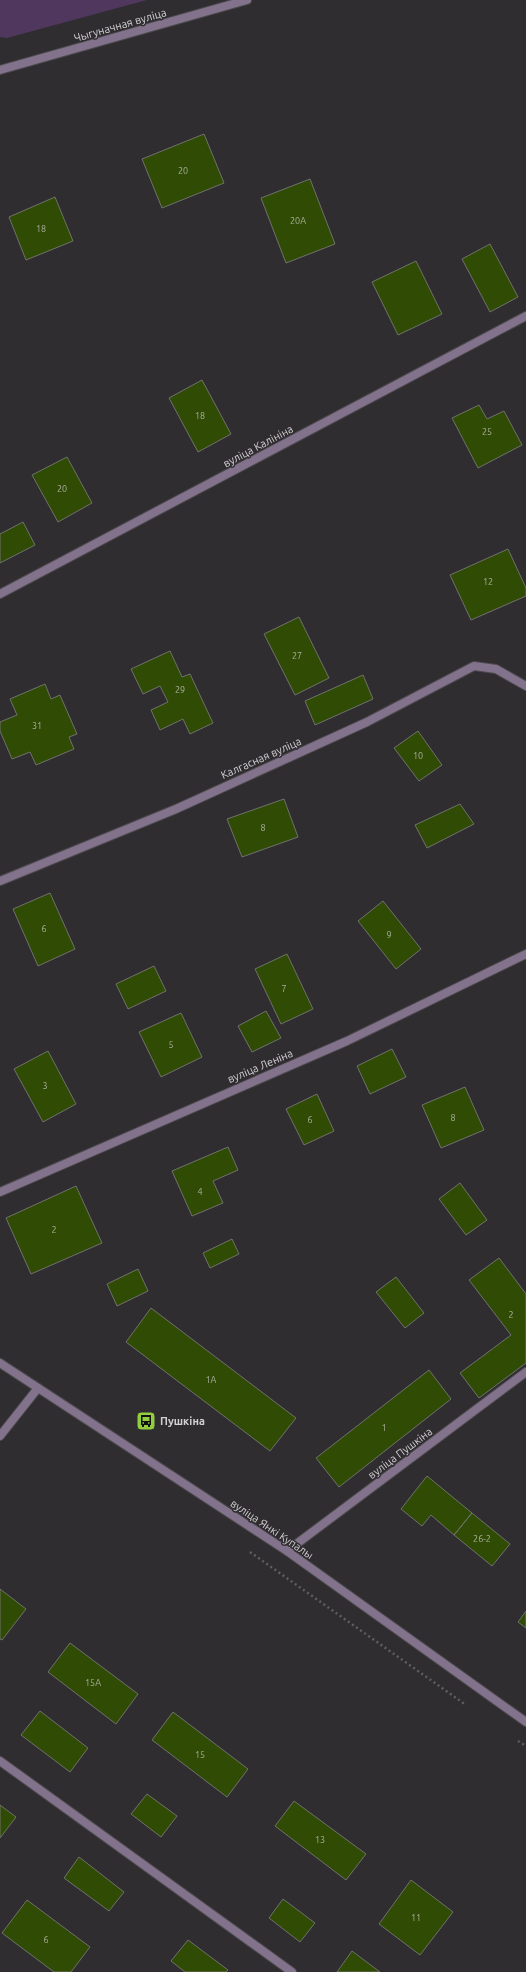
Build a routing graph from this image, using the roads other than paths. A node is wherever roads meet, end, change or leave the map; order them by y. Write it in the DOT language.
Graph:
graph roads {
  1 [pos="247,0"];
  2 [pos="0,70"];
  3 [pos="526,316"];
  4 [pos="0,594"];
  5 [pos="526,686"];
  6 [pos="0,881"];
  7 [pos="526,954"];
  8 [pos="0,1192"];
  9 [pos="0,1363"];
  10 [pos="526,1372"];
  11 [pos="38,1388"];
  12 [pos="0,1436"];
  13 [pos="287,1551"];
  14 [pos="526,1722"];
  15 [pos="0,1762"];
  16 [pos="292,1972"];
  1 -- 2 [label="street, Чыгуначная вуліца"];
  3 -- 4 [label="street, вуліца Калініна"];
  5 -- 6 [label="street, Калгасная вуліца"];
  7 -- 8 [label="street, вуліца Леніна"];
  9 -- 11 [label="street, вуліца Янкі Купалы"];
  10 -- 13 [label="street, вуліца Пушкіна"];
  11 -- 12 [label="street"];
  11 -- 13 [label="street, вуліца Янкі Купалы"];
  13 -- 14 [label="street, вуліца Янкі Купалы"];
  15 -- 16 [label="street"];
}
